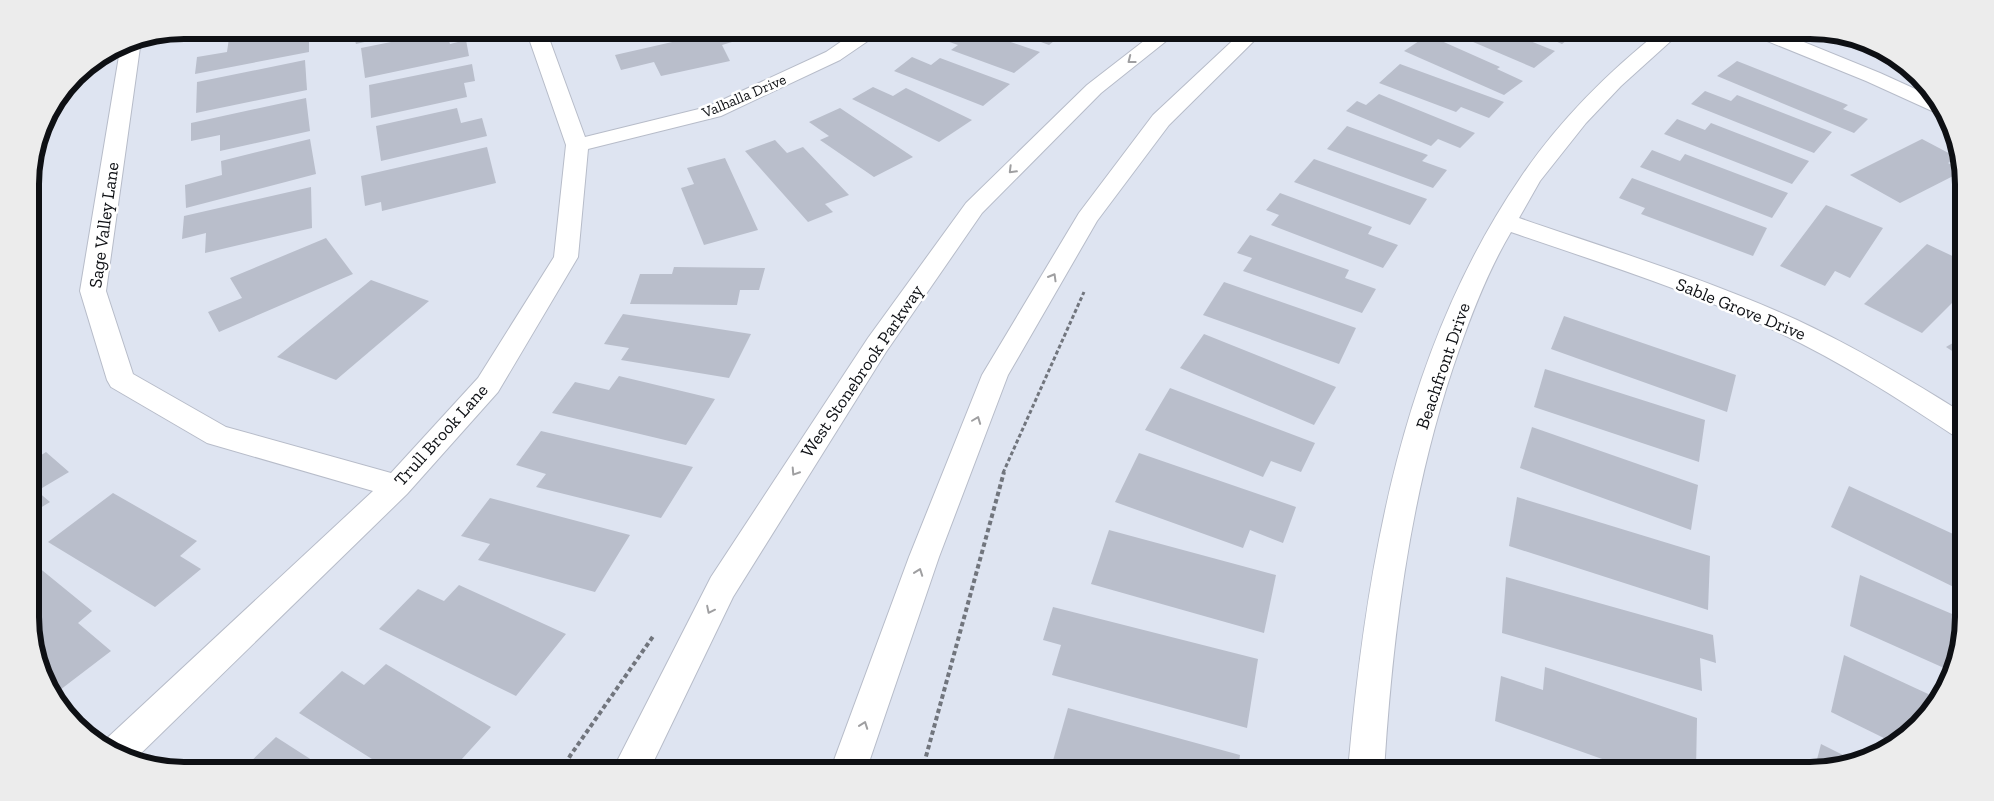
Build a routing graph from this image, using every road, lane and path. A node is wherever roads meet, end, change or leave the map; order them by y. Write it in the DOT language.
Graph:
graph roads {
  1 [pos="539,39"];
  2 [pos="858,39"];
  3 [pos="1158,39"];
  4 [pos="1246,39"];
  5 [pos="1284,39"];
  6 [pos="1662,39"];
  7 [pos="1779,39"];
  8 [pos="1280,42"];
  9 [pos="130,49"];
  10 [pos="1931,103"];
  11 [pos="577,145"];
  12 [pos="1505,222"];
  13 [pos="1085,290"];
  14 [pos="1955,422"];
  15 [pos="397,486"];
  16 [pos="121,748"];
  17 [pos="634,762"];
  18 [pos="851,762"];
  19 [pos="924,762"];
  20 [pos="1367,762"];
  1 -- 11 [label="street, Trull Brook Lane"];
  2 -- 11 [label="street, Valhalla Drive"];
  3 -- 17 [label="street, West Stonebrook Parkway, one-way"];
  18 -- 4 [label="street, one-way"];
  5 -- 8 [label="path"];
  6 -- 12 [label="street, Beachfront Drive"];
  7 -- 10 [label="street"];
  9 -- 15 [label="street, Sage Valley Lane"];
  11 -- 15 [label="street, Trull Brook Lane"];
  12 -- 14 [label="street, Sable Grove Drive"];
  12 -- 20 [label="street, Beachfront Drive"];
  13 -- 19 [label="path"];
  15 -- 16 [label="street, Trull Brook Lane"];
}
